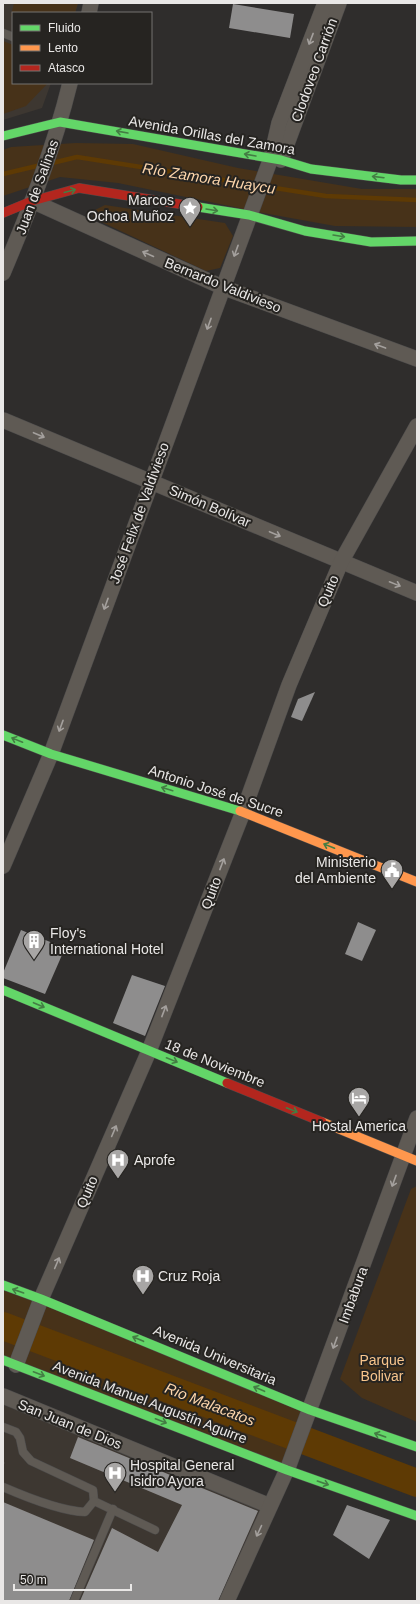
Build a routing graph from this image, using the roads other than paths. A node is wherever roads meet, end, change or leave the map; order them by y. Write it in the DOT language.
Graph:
graph roads {
  1 [pos="324,3"];
  2 [pos="339,3"];
  3 [pos="3,32"];
  4 [pos="12,36"];
  5 [pos="70,84"];
  6 [pos="60,122"];
  7 [pos="3,136"];
  8 [pos="276,159"];
  9 [pos="417,180"];
  10 [pos="32,201"];
  11 [pos="3,213"];
  12 [pos="249,215"];
  13 [pos="417,241"];
  14 [pos="3,273"];
  15 [pos="222,287"];
  16 [pos="417,359"];
  17 [pos="3,420"];
  18 [pos="417,426"];
  19 [pos="151,481"];
  20 [pos="341,562"];
  21 [pos="417,593"];
  22 [pos="3,735"];
  23 [pos="51,754"];
  24 [pos="243,812"];
  25 [pos="3,866"];
  26 [pos="417,882"];
  27 [pos="3,990"];
  28 [pos="149,1051"];
  29 [pos="417,1118"];
  30 [pos="410,1158"];
  31 [pos="3,1285"];
  32 [pos="40,1303"];
  33 [pos="13,1361"];
  34 [pos="3,1396"];
  35 [pos="309,1412"];
  36 [pos="3,1427"];
  37 [pos="417,1447"];
  38 [pos="288,1468"];
  39 [pos="3,1487"];
  40 [pos="94,1501"];
  41 [pos="270,1506"];
  42 [pos="113,1510"];
  43 [pos="417,1516"];
  44 [pos="155,1530"];
  45 [pos="74,1601"];
  46 [pos="227,1601"];
  1 -- 8 [label="street, Clodoveo Carrión, one-way"];
  2 -- 8 [label="street, Clodoveo Carrión"];
  3 -- 4 [label="lane"];
  5 -- 6 [label="street, Juan de Salinas"];
  6 -- 7 [label="main road, Avenida Orillas del Zamora"];
  8 -- 6 [label="main road, Avenida Orillas del Zamora, one-way"];
  6 -- 10 [label="street, Juan de Salinas"];
  9 -- 8 [label="main road, Avenida Orillas del Zamora, one-way"];
  8 -- 12 [label="street, José Felix de Valdivieso"];
  10 -- 11 [label="main road"];
  10 -- 12 [label="main road, one-way"];
  10 -- 14 [label="street, Juan de Salinas"];
  15 -- 10 [label="street, Bernardo Valdivieso, one-way"];
  12 -- 13 [label="main road, one-way"];
  12 -- 15 [label="street, José Felix de Valdivieso, one-way"];
  16 -- 15 [label="street, Bernardo Valdivieso, one-way"];
  15 -- 19 [label="street, José Felix de Valdivieso, one-way"];
  17 -- 19 [label="street, Simón Bolívar, one-way"];
  18 -- 20 [label="street, Quito"];
  19 -- 20 [label="street, Simón Bolívar, one-way"];
  19 -- 23 [label="street, José Felix de Valdivieso, one-way"];
  20 -- 21 [label="street, Simón Bolívar, one-way"];
  20 -- 24 [label="street, Quito"];
  23 -- 22 [label="main road, Antonio José de Sucre, one-way"];
  24 -- 23 [label="main road, Antonio José de Sucre, one-way"];
  23 -- 25 [label="street, José Felix de Valdivieso"];
  26 -- 24 [label="main road, Antonio José de Sucre, one-way"];
  28 -- 24 [label="street, Quito, one-way"];
  27 -- 28 [label="main road, 18 de Noviembre, one-way"];
  28 -- 30 [label="main road, 18 de Noviembre, one-way"];
  32 -- 28 [label="street, Quito, one-way"];
  29 -- 30 [label="street, Imbabura"];
  30 -- 35 [label="street, Imbabura, one-way"];
  32 -- 31 [label="main road, Avenida Universitaria, one-way"];
  32 -- 33 [label="street, Quito"];
  35 -- 32 [label="main road, Avenida Universitaria, one-way"];
  33 -- 38 [label="main road, Avenida Manuel Augustín Aguirre, one-way"];
  34 -- 41 [label="street, San Juan de Dios"];
  37 -- 35 [label="main road, Avenida Universitaria, one-way"];
  35 -- 38 [label="street, Imbabura"];
  36 -- 40 [label="lane"];
  38 -- 41 [label="street, Imbabura"];
  38 -- 43 [label="main road, Avenida Manuel Augustín Aguirre, one-way"];
  39 -- 40 [label="lane"];
  40 -- 42 [label="lane"];
  41 -- 46 [label="street, Imbabura, one-way"];
  42 -- 44 [label="lane"];
  42 -- 45 [label="lane"];
}
